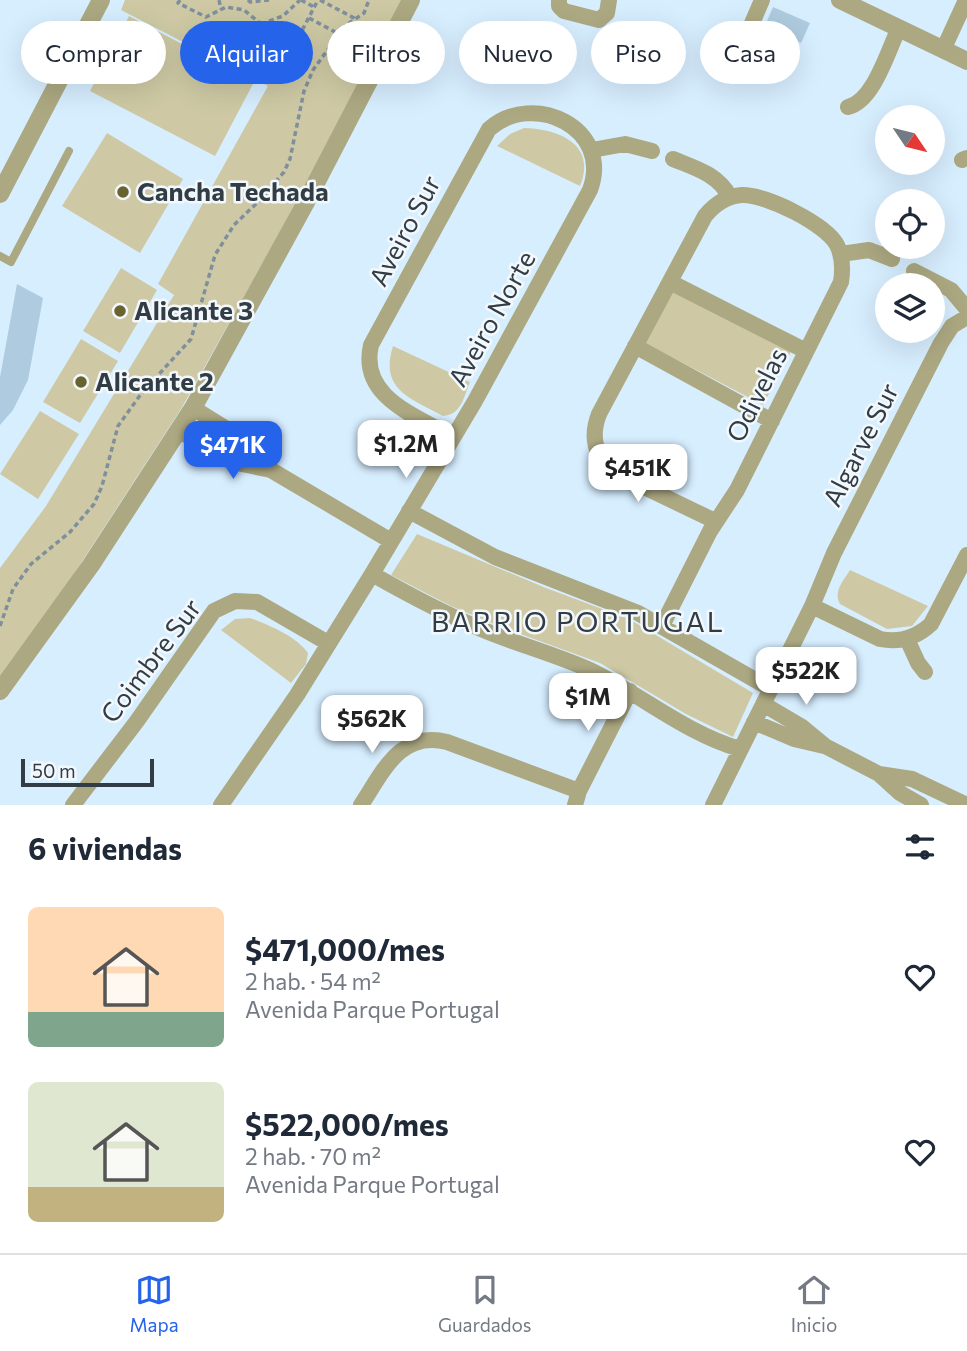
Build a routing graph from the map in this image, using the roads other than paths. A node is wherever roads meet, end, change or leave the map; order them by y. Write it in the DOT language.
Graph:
graph roads {
  1 [pos="101,0"];
  2 [pos="411,0"];
  3 [pos="559,0"];
  4 [pos="610,0"];
  5 [pos="762,0"];
  6 [pos="840,0"];
  7 [pos="966,0"];
  8 [pos="753,21"];
  9 [pos="899,28"];
  10 [pos="943,50"];
  11 [pos="967,61"];
  12 [pos="848,107"];
  13 [pos="592,150"];
  14 [pos="69,151"];
  15 [pos="652,151"];
  16 [pos="673,159"];
  17 [pos="0,194"];
  18 [pos="730,197"];
  19 [pos="875,252"];
  20 [pos="841,254"];
  21 [pos="0,256"];
  22 [pos="914,271"];
  23 [pos="670,282"];
  24 [pos="967,309"];
  25 [pos="967,317"];
  26 [pos="635,346"];
  27 [pos="806,351"];
  28 [pos="193,408"];
  29 [pos="772,421"];
  30 [pos="179,431"];
  31 [pos="452,437"];
  32 [pos="271,470"];
  33 [pos="409,511"];
  34 [pos="715,521"];
  35 [pos="391,541"];
  36 [pos="967,555"];
  37 [pos="372,574"];
  38 [pos="812,606"];
  39 [pos="662,626"];
  40 [pos="907,639"];
  41 [pos="328,643"];
  42 [pos="925,672"];
  43 [pos="771,689"];
  44 [pos="0,691"];
  45 [pos="631,691"];
  46 [pos="763,704"];
  47 [pos="754,722"];
  48 [pos="825,746"];
  49 [pos="740,749"];
  50 [pos="878,774"];
  51 [pos="577,798"];
  52 [pos="73,805"];
  53 [pos="220,805"];
  54 [pos="361,805"];
  55 [pos="713,805"];
  56 [pos="921,805"];
  57 [pos="967,805"];
  1 -- 17 [label="street"];
  2 -- 28 [label="street"];
  3 -- 4 [label="street"];
  5 -- 8 [label="street"];
  6 -- 9 [label="street"];
  7 -- 10 [label="street"];
  9 -- 10 [label="street"];
  9 -- 12 [label="street"];
  10 -- 11 [label="street"];
  13 -- 15 [label="street"];
  13 -- 31 [label="street, Aveiro Norte"];
  13 -- 31 [label="street, Aveiro Sur"];
  14 -- 21 [label="lane"];
  16 -- 18 [label="street"];
  18 -- 20 [label="street"];
  18 -- 23 [label="street"];
  19 -- 20 [label="street"];
  20 -- 27 [label="street, Odivelas"];
  22 -- 24 [label="street"];
  23 -- 26 [label="street"];
  23 -- 27 [label="street"];
  25 -- 38 [label="street, Algarve Sur"];
  26 -- 29 [label="street"];
  26 -- 34 [label="street"];
  27 -- 29 [label="street, Odivelas"];
  28 -- 30 [label="street"];
  28 -- 32 [label="street"];
  29 -- 34 [label="street, Odivelas"];
  30 -- 32 [label="street"];
  30 -- 44 [label="street"];
  31 -- 33 [label="street, Aveiro Norte"];
  32 -- 35 [label="street"];
  33 -- 35 [label="street, Aveiro Norte"];
  33 -- 39 [label="street"];
  34 -- 39 [label="street, Odivelas"];
  35 -- 37 [label="street, Aveiro Norte"];
  36 -- 40 [label="street"];
  37 -- 41 [label="street, Aveiro Norte"];
  37 -- 45 [label="street"];
  38 -- 40 [label="street"];
  38 -- 43 [label="street, Algarve Sur"];
  39 -- 43 [label="street"];
  40 -- 42 [label="street"];
  41 -- 52 [label="street, Coimbre Sur"];
  41 -- 53 [label="street, Aveiro Norte"];
  43 -- 46 [label="street, Algarve Sur"];
  45 -- 49 [label="street"];
  45 -- 51 [label="street"];
  46 -- 47 [label="street, Algarve Sur"];
  46 -- 48 [label="street"];
  47 -- 48 [label="street"];
  47 -- 49 [label="street, Algarve Sur"];
  48 -- 50 [label="street"];
  49 -- 55 [label="street, Algarve Sur"];
  50 -- 56 [label="street"];
  50 -- 57 [label="street"];
  51 -- 54 [label="street"];
}
